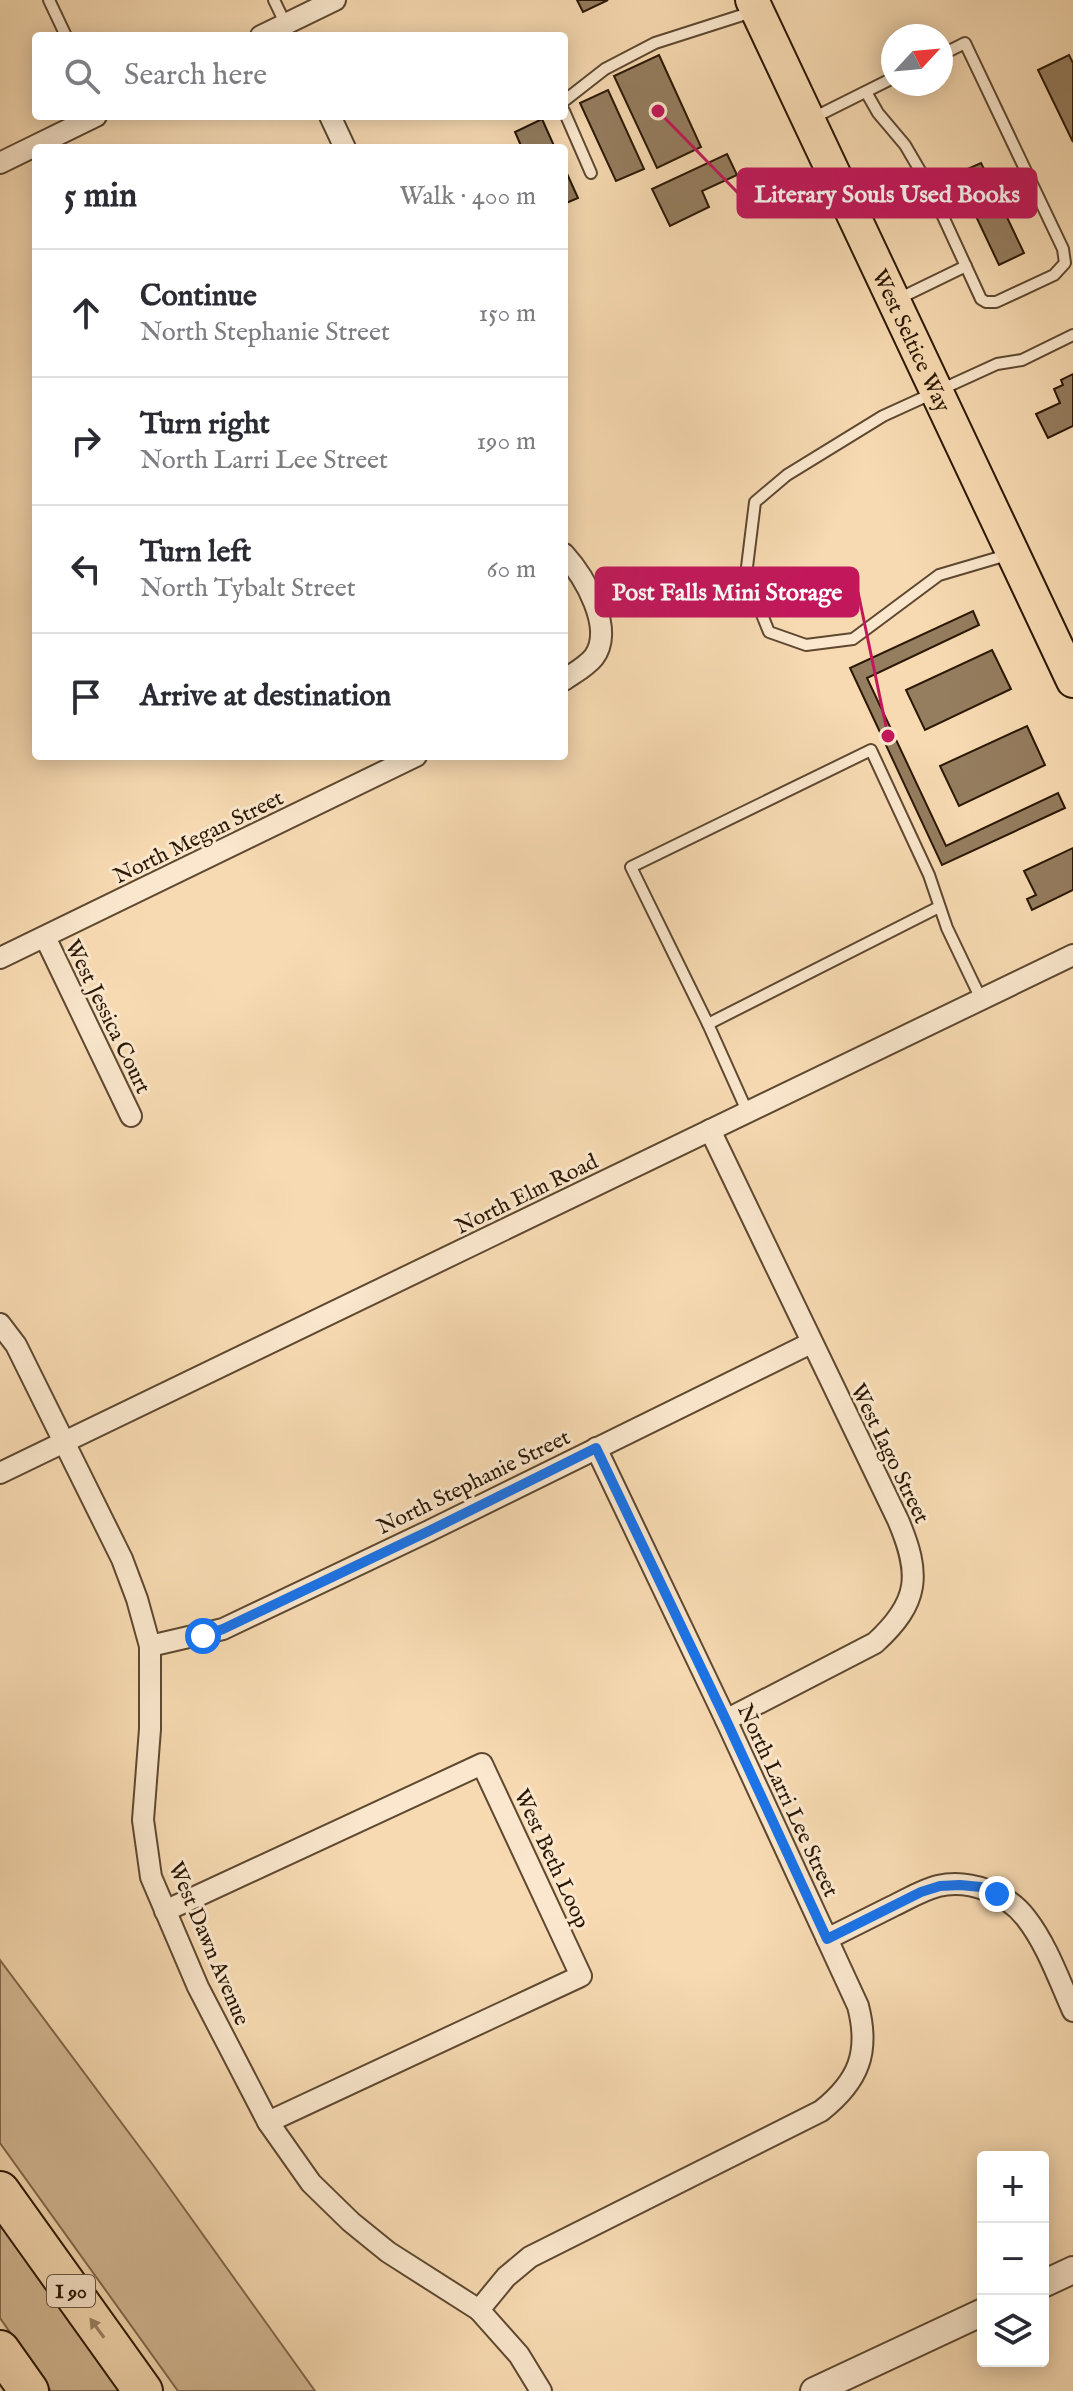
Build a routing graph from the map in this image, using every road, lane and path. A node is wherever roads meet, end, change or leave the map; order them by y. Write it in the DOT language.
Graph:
graph roads {
  1 [pos="49,0"];
  2 [pos="274,0"];
  3 [pos="335,0"];
  4 [pos="754,5"];
  5 [pos="289,30"];
  6 [pos="64,32"];
  7 [pos="953,49"];
  8 [pos="881,84"];
  9 [pos="866,92"];
  10 [pos="568,98"];
  11 [pos="87,120"];
  12 [pos="332,120"];
  13 [pos="568,120"];
  14 [pos="809,120"];
  15 [pos="33,144"];
  16 [pos="343,144"];
  17 [pos="32,145"];
  18 [pos="2,158"];
  19 [pos="591,173"];
  20 [pos="966,266"];
  21 [pos="894,301"];
  22 [pos="1073,335"];
  23 [pos="937,391"];
  24 [pos="1013,553"];
  25 [pos="568,558"];
  26 [pos="568,677"];
  27 [pos="1073,681"];
  28 [pos="408,760"];
  29 [pos="939,907"];
  30 [pos="45,937"];
  31 [pos="1073,955"];
  32 [pos="0,958"];
  33 [pos="981,999"];
  34 [pos="708,1024"];
  35 [pos="747,1111"];
  36 [pos="131,1116"];
  37 [pos="710,1130"];
  38 [pos="0,1324"];
  39 [pos="811,1343"];
  40 [pos="64,1441"];
  41 [pos="596,1448"];
  42 [pos="0,1473"];
  43 [pos="150,1646"];
  44 [pos="726,1720"];
  45 [pos="165,1911"];
  46 [pos="827,1939"];
  47 [pos="1073,2011"];
  48 [pos="268,2122"];
  49 [pos="0,2191"];
  50 [pos="1073,2270"];
  51 [pos="1049,2281"];
  52 [pos="479,2310"];
  53 [pos="977,2315"];
  54 [pos="0,2350"];
  55 [pos="29,2391"];
  56 [pos="143,2391"];
  57 [pos="541,2391"];
  58 [pos="814,2391"];
  1 -- 6 [label="lane"];
  2 -- 5 [label="lane"];
  3 -- 5 [label="street"];
  4 -- 10 [label="lane"];
  4 -- 14 [label="main road, West Seltice Way"];
  7 -- 20 [label="lane"];
  8 -- 9 [label="lane"];
  9 -- 14 [label="lane"];
  9 -- 20 [label="lane"];
  11 -- 15 [label="street"];
  12 -- 16 [label="street"];
  13 -- 19 [label="lane"];
  14 -- 21 [label="main road, West Seltice Way"];
  17 -- 18 [label="street"];
  20 -- 21 [label="lane"];
  21 -- 23 [label="main road, West Seltice Way"];
  22 -- 23 [label="lane"];
  23 -- 24 [label="main road, West Seltice Way"];
  23 -- 24 [label="lane"];
  24 -- 27 [label="main road, West Seltice Way"];
  25 -- 26 [label="street"];
  28 -- 30 [label="street, North Megan Street"];
  29 -- 33 [label="lane"];
  29 -- 34 [label="lane"];
  29 -- 34 [label="lane"];
  30 -- 32 [label="street, North Megan Street"];
  30 -- 36 [label="street, West Jessica Court"];
  31 -- 33 [label="street, North Elm Road"];
  33 -- 35 [label="street, North Elm Road"];
  34 -- 35 [label="lane"];
  35 -- 37 [label="street, North Elm Road"];
  37 -- 39 [label="street, West Iago Street"];
  37 -- 40 [label="street, North Elm Road"];
  38 -- 40 [label="street, West Dawn Avenue"];
  39 -- 41 [label="street, North Stephanie Street"];
  39 -- 44 [label="street, West Iago Street"];
  40 -- 42 [label="street, North Elm Road"];
  40 -- 43 [label="street, West Dawn Avenue"];
  41 -- 43 [label="street, North Stephanie Street"];
  41 -- 44 [label="street, North Larri Lee Street"];
  43 -- 45 [label="street, West Dawn Avenue"];
  44 -- 46 [label="street, North Larri Lee Street"];
  45 -- 48 [label="street, West Dawn Avenue"];
  45 -- 48 [label="street, West Beth Loop"];
  46 -- 47 [label="street"];
  46 -- 52 [label="street, North Larri Lee Street"];
  48 -- 52 [label="street, West Dawn Avenue"];
  56 -- 49 [label="highway, I 90, one-way"];
  50 -- 51 [label="street"];
  52 -- 57 [label="street, West Dawn Avenue"];
  53 -- 58 [label="street"];
  54 -- 55 [label="highway"];
}
